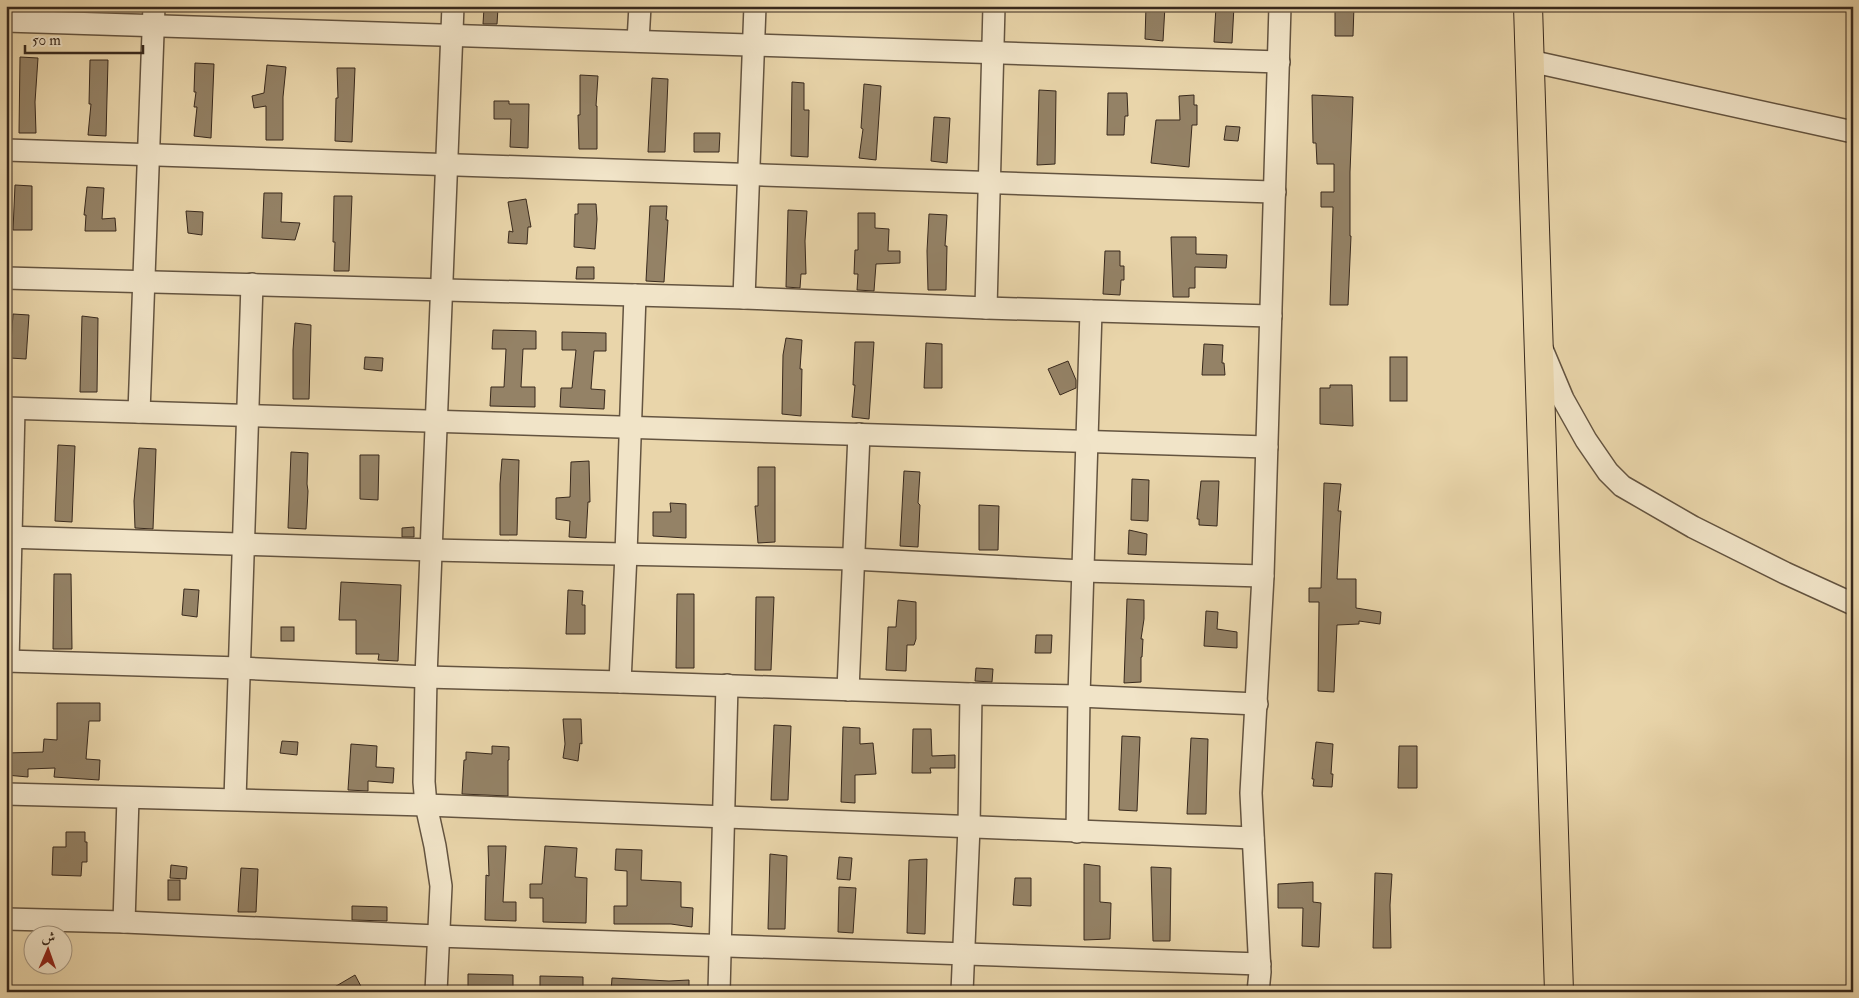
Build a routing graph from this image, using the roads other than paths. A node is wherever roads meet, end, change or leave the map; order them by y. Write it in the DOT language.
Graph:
graph roads {
  1 [pos="453,6"];
  2 [pos="640,6"];
  3 [pos="755,6"];
  4 [pos="994,6"];
  5 [pos="1280,6"];
  6 [pos="1528,6"];
  7 [pos="153,16"];
  8 [pos="6,21"];
  9 [pos="452,35"];
  10 [pos="638,41"];
  11 [pos="754,45"];
  12 [pos="993,52"];
  13 [pos="1530,61"];
  14 [pos="1279,62"];
  15 [pos="1853,132"];
  16 [pos="6,150"];
  17 [pos="148,154"];
  18 [pos="447,164"];
  19 [pos="749,174"];
  20 [pos="989,182"];
  21 [pos="1275,192"];
  22 [pos="6,278"];
  23 [pos="143,282"];
  24 [pos="252,284"];
  25 [pos="441,289"];
  26 [pos="634,295"];
  27 [pos="744,298"];
  28 [pos="986,308"];
  29 [pos="1091,311"];
  30 [pos="1271,316"];
  31 [pos="1538,339"];
  32 [pos="10,408"];
  33 [pos="139,412"];
  34 [pos="249,416"];
  35 [pos="437,422"];
  36 [pos="630,427"];
  37 [pos="859,434"];
  38 [pos="1087,441"];
  39 [pos="1267,447"];
  40 [pos="9,537"];
  41 [pos="242,544"];
  42 [pos="432,550"];
  43 [pos="626,554"];
  44 [pos="853,559"];
  45 [pos="1083,570"];
  46 [pos="1263,576"];
  47 [pos="1853,604"];
  48 [pos="7,662"];
  49 [pos="240,668"];
  50 [pos="426,677"];
  51 [pos="620,682"];
  52 [pos="727,685"];
  53 [pos="848,690"];
  54 [pos="970,694"];
  55 [pos="1080,696"];
  56 [pos="1256,704"];
  57 [pos="6,794"];
  58 [pos="128,798"];
  59 [pos="235,799"];
  60 [pos="426,805"];
  61 [pos="724,817"];
  62 [pos="969,827"];
  63 [pos="1078,832"];
  64 [pos="1253,838"];
  65 [pos="6,919"];
  66 [pos="124,922"];
  67 [pos="437,936"];
  68 [pos="720,946"];
  69 [pos="964,954"];
  70 [pos="1260,964"];
  71 [pos="436,992"];
  72 [pos="719,992"];
  73 [pos="962,992"];
  74 [pos="1258,992"];
  75 [pos="1559,992"];
  1 -- 9 [label="street"];
  2 -- 10 [label="street"];
  3 -- 11 [label="street"];
  4 -- 12 [label="street"];
  5 -- 14 [label="street"];
  6 -- 13 [label="main road"];
  7 -- 8 [label="street"];
  7 -- 9 [label="street"];
  7 -- 17 [label="street"];
  9 -- 10 [label="street"];
  9 -- 18 [label="street"];
  10 -- 11 [label="street"];
  11 -- 12 [label="street"];
  11 -- 19 [label="street"];
  12 -- 14 [label="street"];
  12 -- 20 [label="street"];
  13 -- 15 [label="street"];
  13 -- 31 [label="main road"];
  14 -- 21 [label="street"];
  16 -- 17 [label="street"];
  17 -- 18 [label="street"];
  17 -- 23 [label="street"];
  18 -- 19 [label="street"];
  18 -- 25 [label="street"];
  19 -- 20 [label="street"];
  19 -- 27 [label="street"];
  20 -- 21 [label="street"];
  20 -- 28 [label="street"];
  21 -- 30 [label="street"];
  22 -- 23 [label="street"];
  23 -- 24 [label="street"];
  23 -- 33 [label="street"];
  24 -- 25 [label="street"];
  24 -- 34 [label="street"];
  25 -- 26 [label="street"];
  25 -- 35 [label="street"];
  26 -- 27 [label="street"];
  26 -- 36 [label="street"];
  27 -- 28 [label="street"];
  28 -- 29 [label="street"];
  29 -- 30 [label="street"];
  29 -- 38 [label="street"];
  30 -- 39 [label="street"];
  31 -- 47 [label="street"];
  31 -- 75 [label="main road"];
  32 -- 33 [label="street"];
  32 -- 40 [label="street"];
  33 -- 34 [label="street"];
  34 -- 35 [label="street"];
  34 -- 41 [label="street"];
  35 -- 36 [label="street"];
  35 -- 42 [label="street"];
  36 -- 37 [label="street"];
  36 -- 43 [label="street"];
  37 -- 38 [label="street"];
  37 -- 44 [label="street"];
  38 -- 39 [label="street"];
  38 -- 45 [label="street"];
  39 -- 46 [label="street"];
  40 -- 41 [label="street"];
  40 -- 48 [label="street"];
  41 -- 42 [label="street"];
  41 -- 49 [label="street"];
  42 -- 43 [label="street"];
  42 -- 50 [label="street"];
  43 -- 44 [label="street"];
  43 -- 51 [label="street"];
  44 -- 45 [label="street"];
  44 -- 53 [label="street"];
  45 -- 46 [label="street"];
  45 -- 55 [label="street"];
  46 -- 56 [label="street"];
  48 -- 49 [label="street"];
  49 -- 50 [label="street"];
  49 -- 59 [label="street"];
  50 -- 51 [label="street"];
  50 -- 60 [label="street"];
  51 -- 52 [label="street"];
  52 -- 53 [label="street"];
  52 -- 61 [label="street"];
  53 -- 54 [label="street"];
  54 -- 55 [label="street"];
  54 -- 62 [label="street"];
  55 -- 56 [label="street"];
  55 -- 63 [label="street"];
  56 -- 64 [label="street"];
  57 -- 58 [label="street"];
  58 -- 59 [label="street"];
  58 -- 66 [label="street"];
  59 -- 60 [label="street"];
  60 -- 61 [label="street"];
  60 -- 67 [label="street"];
  61 -- 62 [label="street"];
  61 -- 68 [label="street"];
  62 -- 63 [label="street"];
  62 -- 69 [label="street"];
  63 -- 64 [label="street"];
  64 -- 70 [label="street"];
  65 -- 66 [label="street"];
  66 -- 67 [label="street"];
  67 -- 68 [label="street"];
  67 -- 71 [label="street"];
  68 -- 69 [label="street"];
  68 -- 72 [label="street"];
  69 -- 70 [label="street"];
  69 -- 73 [label="street"];
  70 -- 74 [label="street"];
}
